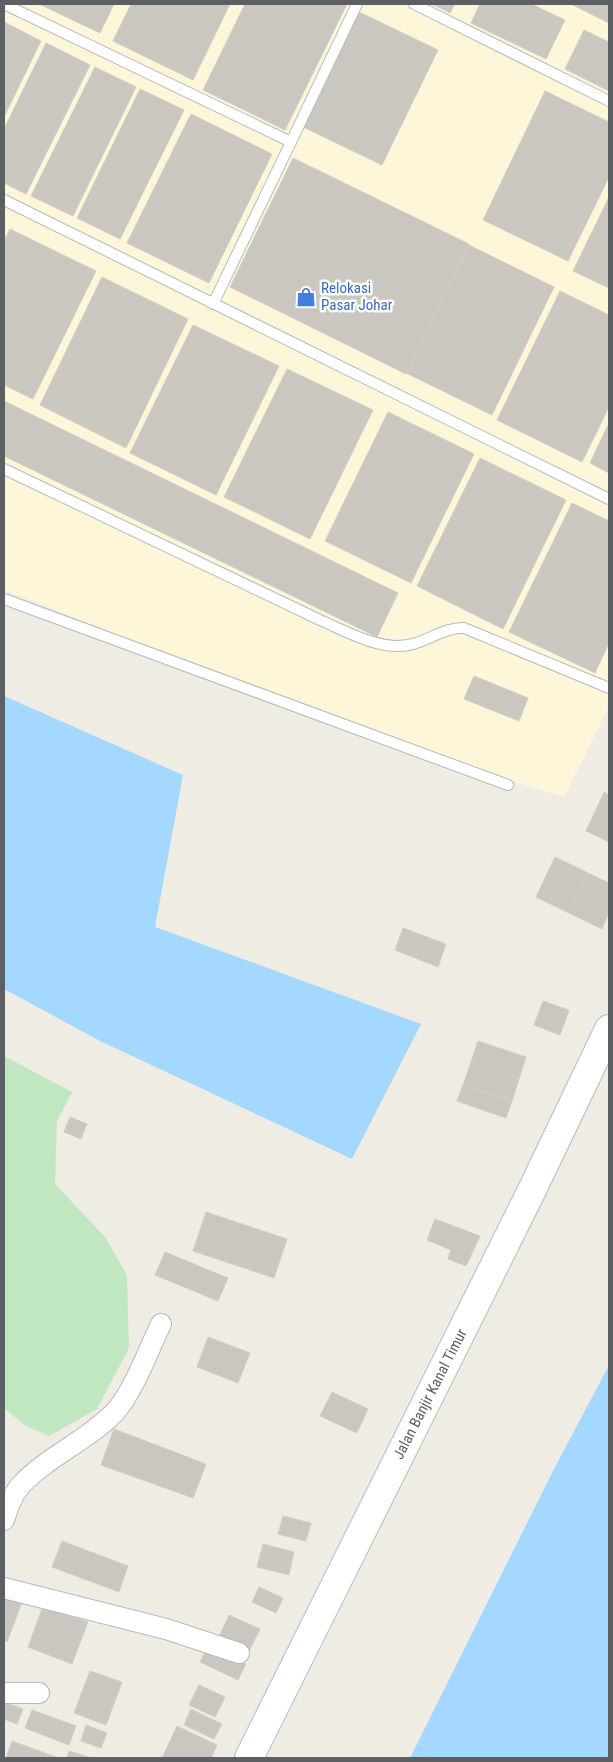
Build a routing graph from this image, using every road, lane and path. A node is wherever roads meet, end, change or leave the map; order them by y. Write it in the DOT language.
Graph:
graph roads {
  1 [pos="357,4"];
  2 [pos="414,4"];
  3 [pos="4,5"];
  4 [pos="609,101"];
  5 [pos="291,142"];
  6 [pos="4,200"];
  7 [pos="214,304"];
  8 [pos="4,469"];
  9 [pos="609,499"];
  10 [pos="4,599"];
  11 [pos="609,688"];
  12 [pos="508,785"];
  13 [pos="609,1029"];
  14 [pos="161,1324"];
  15 [pos="4,1520"];
  16 [pos="4,1588"];
  17 [pos="239,1653"];
  18 [pos="4,1693"];
  19 [pos="39,1694"];
  20 [pos="248,1758"];
  1 -- 5 [label="lane"];
  2 -- 4 [label="lane"];
  3 -- 5 [label="lane"];
  5 -- 7 [label="lane"];
  6 -- 7 [label="lane"];
  7 -- 9 [label="lane"];
  8 -- 11 [label="lane"];
  10 -- 12 [label="lane"];
  13 -- 20 [label="street, Jalan Banjir Kanal Timur"];
  14 -- 15 [label="street"];
  16 -- 17 [label="street"];
  18 -- 19 [label="street"];
}
